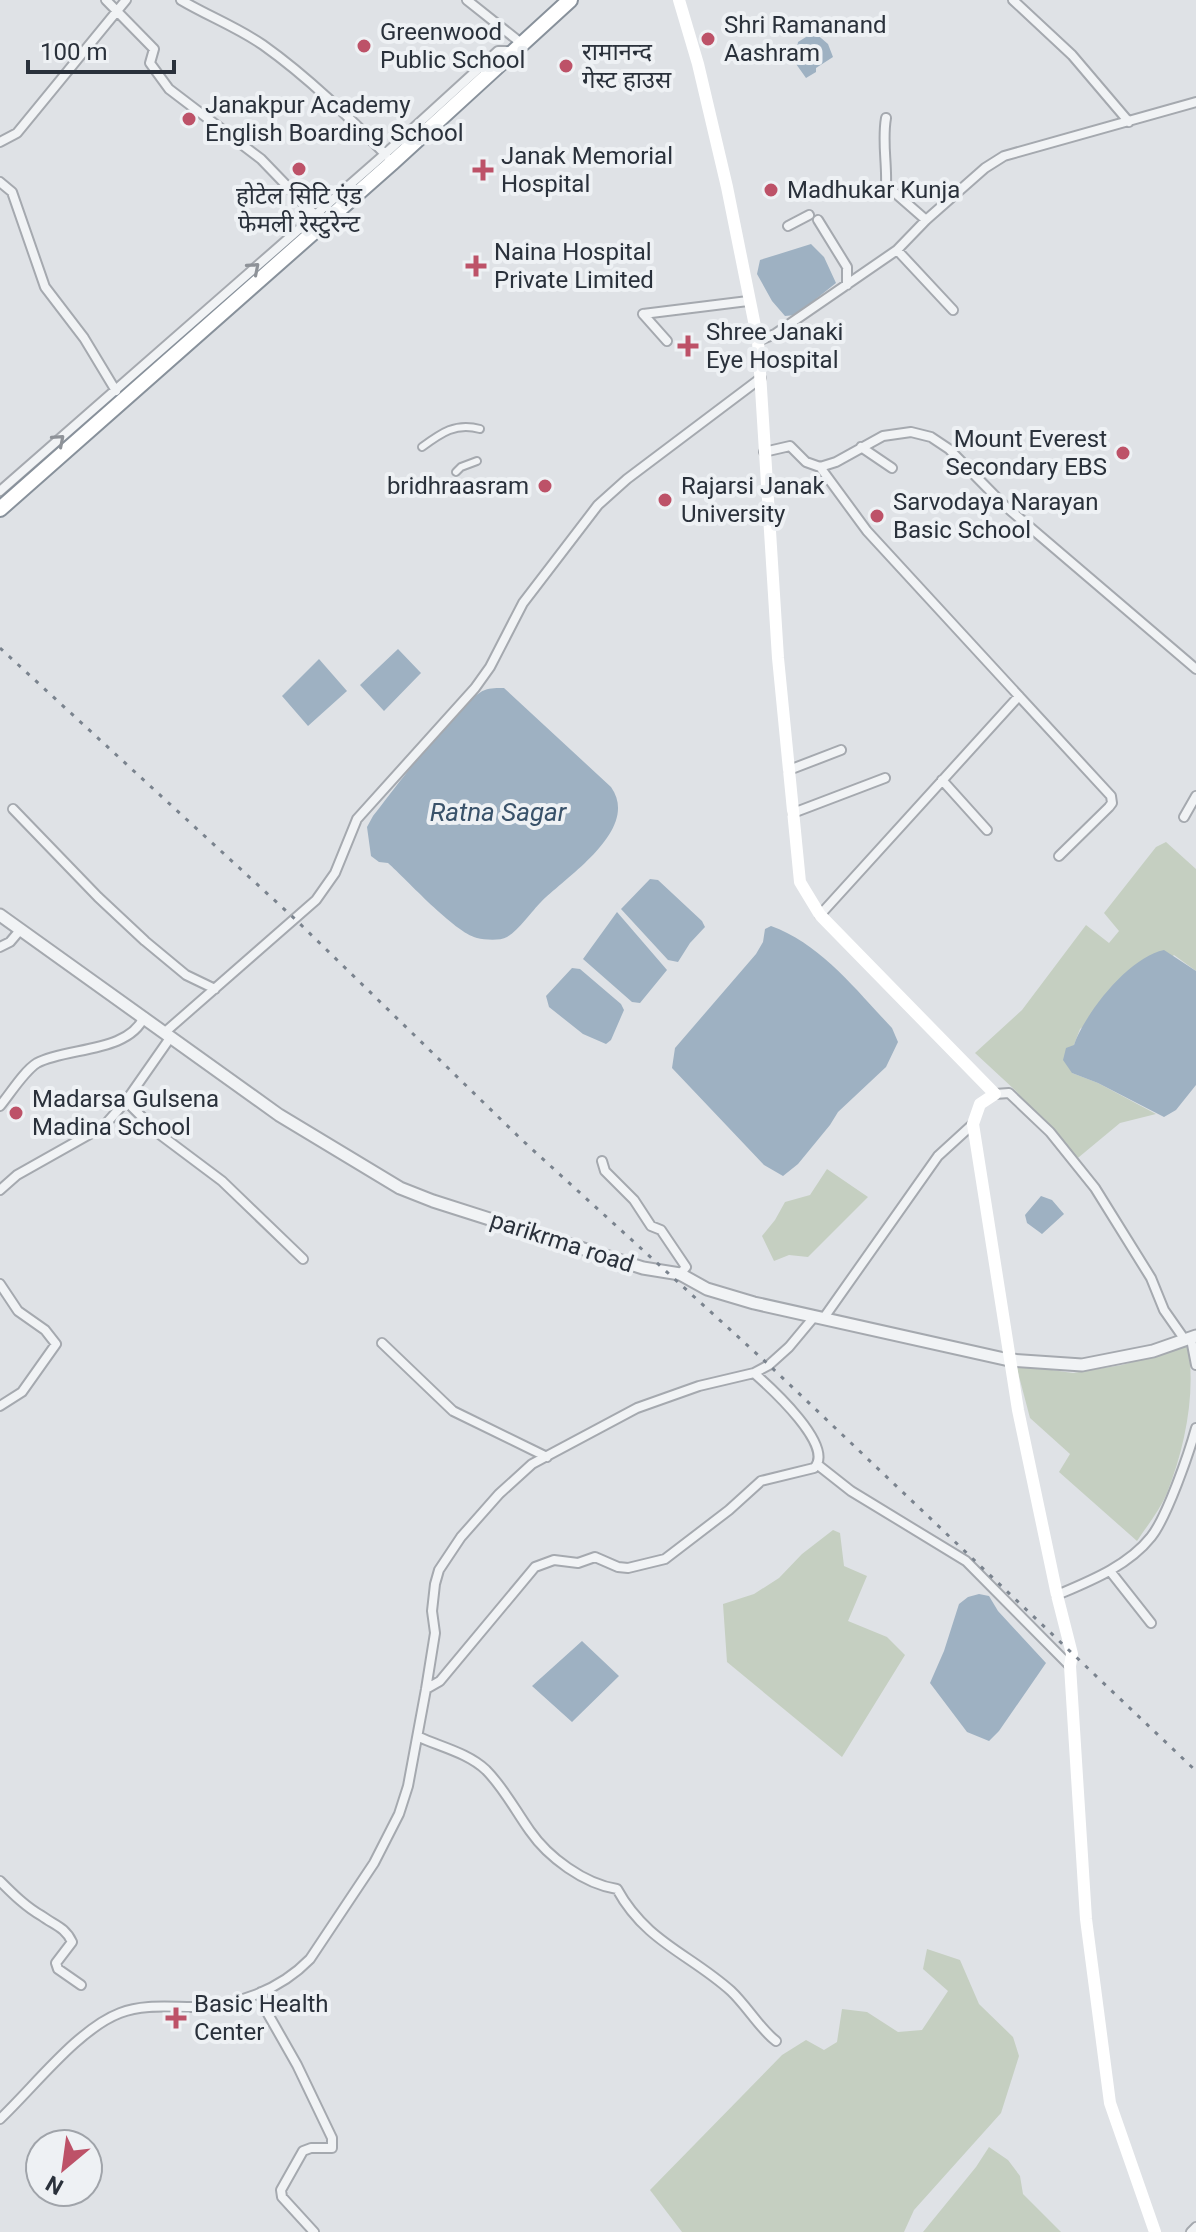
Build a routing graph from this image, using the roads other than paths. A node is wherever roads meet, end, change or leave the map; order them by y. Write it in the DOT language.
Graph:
graph roads {
  1 [pos="106,0"];
  2 [pos="126,0"];
  3 [pos="181,0"];
  4 [pos="467,0"];
  5 [pos="570,0"];
  6 [pos="679,0"];
  7 [pos="1013,0"];
  8 [pos="117,10"];
  9 [pos="517,47"];
  10 [pos="1196,102"];
  11 [pos="886,118"];
  12 [pos="1129,122"];
  13 [pos="0,142"];
  14 [pos="389,158"];
  15 [pos="0,182"];
  16 [pos="315,215"];
  17 [pos="926,220"];
  18 [pos="788,226"];
  19 [pos="897,250"];
  20 [pos="847,285"];
  21 [pos="748,301"];
  22 [pos="953,310"];
  23 [pos="667,341"];
  24 [pos="758,341"];
  25 [pos="761,378"];
  26 [pos="116,391"];
  27 [pos="480,429"];
  28 [pos="422,447"];
  29 [pos="861,447"];
  30 [pos="764,452"];
  31 [pos="477,461"];
  32 [pos="820,467"];
  33 [pos="892,468"];
  34 [pos="456,472"];
  35 [pos="0,491"];
  36 [pos="0,509"];
  37 [pos="1196,669"];
  38 [pos="1019,696"];
  39 [pos="841,750"];
  40 [pos="789,770"];
  41 [pos="885,778"];
  42 [pos="942,780"];
  43 [pos="1196,796"];
  44 [pos="13,809"];
  45 [pos="793,813"];
  46 [pos="1184,817"];
  47 [pos="987,830"];
  48 [pos="1059,856"];
  49 [pos="0,915"];
  50 [pos="820,915"];
  51 [pos="21,929"];
  52 [pos="0,947"];
  53 [pos="215,989"];
  54 [pos="144,1017"];
  55 [pos="167,1036"];
  56 [pos="995,1094"];
  57 [pos="126,1101"];
  58 [pos="0,1106"];
  59 [pos="973,1124"];
  60 [pos="602,1161"];
  61 [pos="0,1190"];
  62 [pos="303,1259"];
  63 [pos="680,1274"];
  64 [pos="0,1284"];
  65 [pos="818,1318"];
  66 [pos="1191,1338"];
  67 [pos="382,1343"];
  68 [pos="1009,1360"];
  69 [pos="1196,1365"];
  70 [pos="754,1373"];
  71 [pos="0,1406"];
  72 [pos="1196,1428"];
  73 [pos="547,1457"];
  74 [pos="818,1465"];
  75 [pos="1110,1571"];
  76 [pos="1057,1595"];
  77 [pos="1151,1623"];
  78 [pos="1070,1666"];
  79 [pos="426,1689"];
  80 [pos="419,1737"];
  81 [pos="0,1881"];
  82 [pos="81,1985"];
  83 [pos="261,1992"];
  84 [pos="776,2041"];
  85 [pos="0,2119"];
  86 [pos="1196,2227"];
  87 [pos="314,2232"];
  88 [pos="1155,2232"];
  89 [pos="1191,2232"];
  1 -- 8 [label="street"];
  2 -- 8 [label="street"];
  3 -- 14 [label="street"];
  4 -- 9 [label="street"];
  5 -- 9 [label="highway"];
  6 -- 21 [label="main road"];
  7 -- 12 [label="street"];
  8 -- 13 [label="street"];
  8 -- 16 [label="street"];
  9 -- 14 [label="highway"];
  10 -- 12 [label="street"];
  11 -- 17 [label="street"];
  12 -- 17 [label="street"];
  14 -- 16 [label="street"];
  14 -- 36 [label="highway"];
  15 -- 26 [label="street"];
  26 -- 16 [label="street, one-way"];
  17 -- 19 [label="street"];
  18 -- 20 [label="street"];
  19 -- 20 [label="street"];
  19 -- 22 [label="street"];
  20 -- 24 [label="street"];
  21 -- 23 [label="street"];
  21 -- 24 [label="main road"];
  24 -- 25 [label="main road"];
  25 -- 30 [label="main road"];
  25 -- 53 [label="street"];
  35 -- 26 [label="street, one-way"];
  27 -- 28 [label="street"];
  29 -- 32 [label="street"];
  29 -- 33 [label="street"];
  29 -- 37 [label="street"];
  30 -- 32 [label="street"];
  30 -- 40 [label="main road"];
  31 -- 34 [label="street"];
  32 -- 38 [label="street"];
  38 -- 42 [label="street"];
  38 -- 48 [label="street"];
  39 -- 40 [label="street"];
  40 -- 45 [label="main road"];
  41 -- 45 [label="street"];
  42 -- 47 [label="street"];
  42 -- 50 [label="street"];
  43 -- 46 [label="street"];
  44 -- 53 [label="street"];
  45 -- 50 [label="main road"];
  49 -- 51 [label="street, parikrma road"];
  50 -- 56 [label="main road"];
  51 -- 52 [label="street"];
  51 -- 54 [label="street, parikrma road"];
  53 -- 55 [label="street"];
  54 -- 55 [label="street, parikrma road"];
  54 -- 58 [label="street"];
  55 -- 57 [label="street"];
  55 -- 63 [label="street, parikrma road"];
  56 -- 59 [label="main road"];
  56 -- 66 [label="street"];
  57 -- 61 [label="street"];
  57 -- 62 [label="street"];
  59 -- 65 [label="street"];
  59 -- 68 [label="main road"];
  60 -- 63 [label="street"];
  63 -- 65 [label="street, parikrma road"];
  64 -- 71 [label="street"];
  65 -- 68 [label="street, parikrma road"];
  65 -- 70 [label="street"];
  66 -- 68 [label="street, parikrma road"];
  66 -- 69 [label="street"];
  67 -- 73 [label="street"];
  68 -- 76 [label="main road"];
  70 -- 73 [label="street"];
  70 -- 74 [label="street"];
  72 -- 75 [label="street"];
  73 -- 79 [label="street"];
  74 -- 78 [label="street"];
  74 -- 79 [label="street"];
  75 -- 76 [label="street"];
  75 -- 77 [label="street"];
  76 -- 78 [label="main road"];
  78 -- 88 [label="main road"];
  79 -- 80 [label="street"];
  80 -- 83 [label="street"];
  80 -- 84 [label="street"];
  81 -- 82 [label="street"];
  83 -- 85 [label="street"];
  83 -- 87 [label="street"];
  86 -- 89 [label="street"];
}
